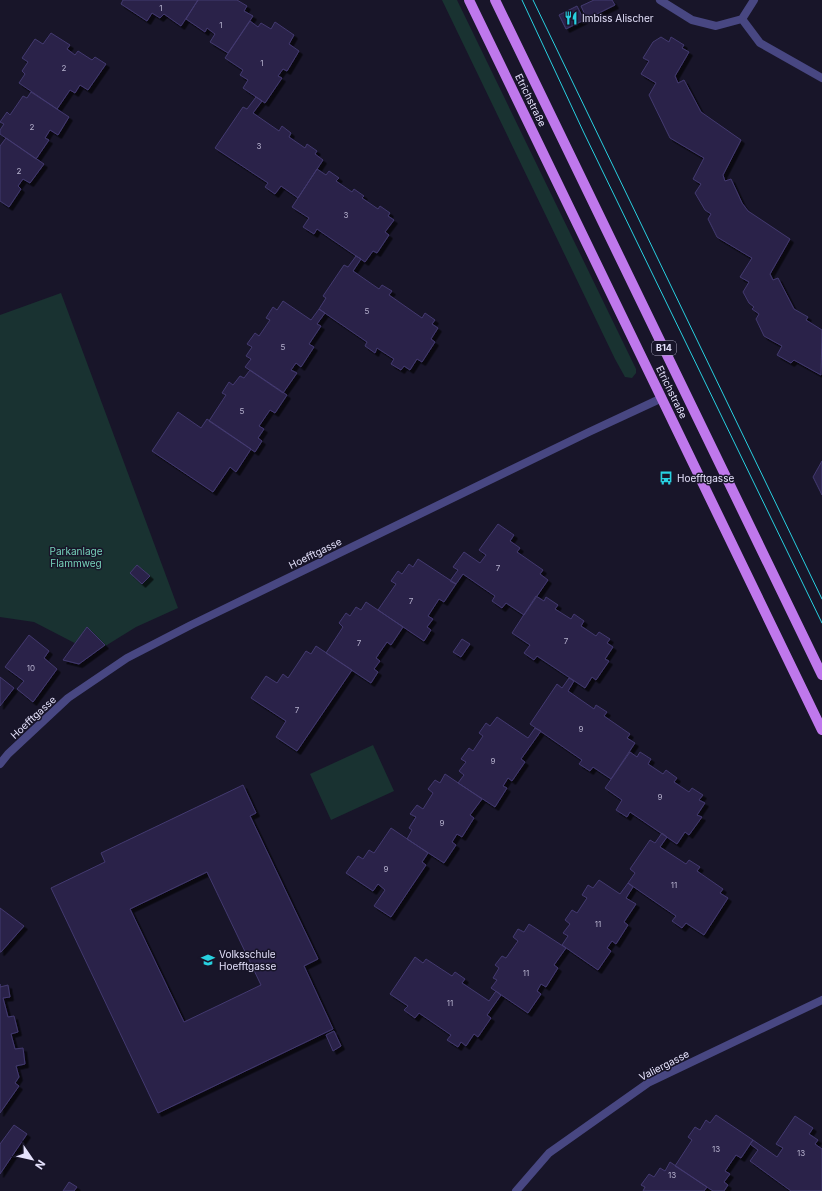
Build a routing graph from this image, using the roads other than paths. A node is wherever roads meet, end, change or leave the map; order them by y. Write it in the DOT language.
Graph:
graph roads {
  1 [pos="469,0"];
  2 [pos="495,0"];
  3 [pos="660,0"];
  4 [pos="754,0"];
  5 [pos="742,19"];
  6 [pos="822,78"];
  7 [pos="662,398"];
  8 [pos="822,675"];
  9 [pos="822,730"];
  10 [pos="0,764"];
  11 [pos="822,1000"];
  12 [pos="516,1191"];
  1 -- 7 [label="main road, Etrichstraße / B14"];
  2 -- 8 [label="main road, Etrichstraße / B14"];
  3 -- 5 [label="street"];
  4 -- 5 [label="street"];
  5 -- 6 [label="street"];
  7 -- 9 [label="main road, Etrichstraße / B14"];
  7 -- 10 [label="street, Hoefftgasse"];
  11 -- 12 [label="street, Valiergasse"];
}
